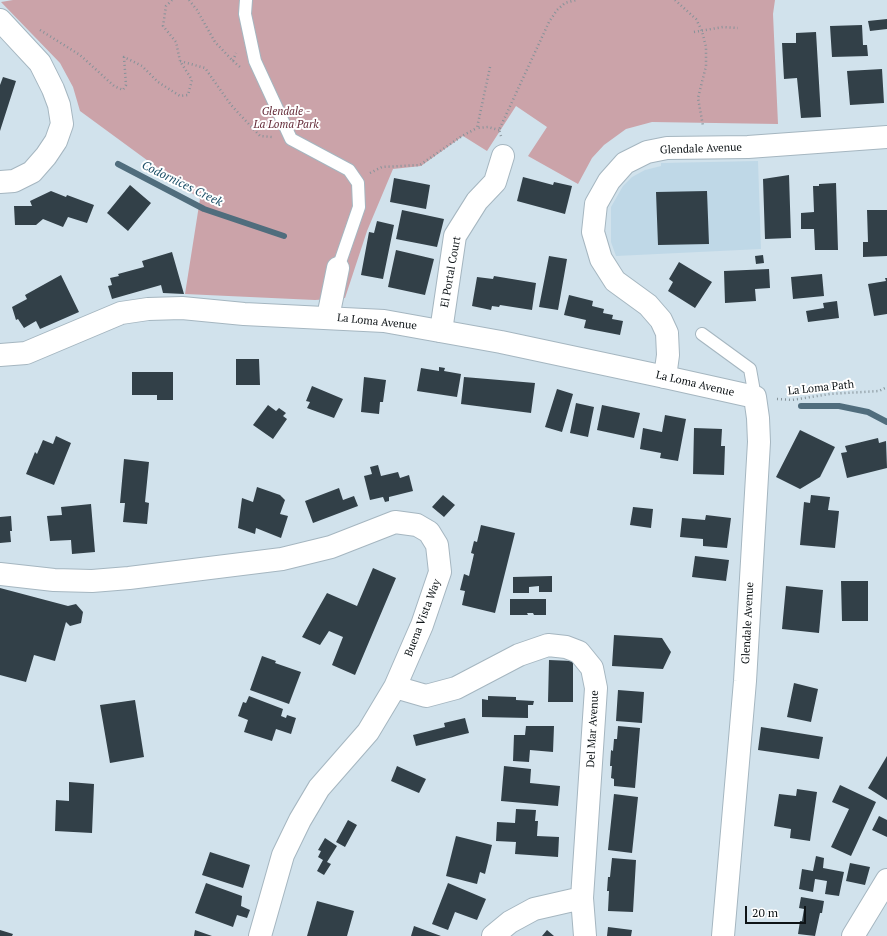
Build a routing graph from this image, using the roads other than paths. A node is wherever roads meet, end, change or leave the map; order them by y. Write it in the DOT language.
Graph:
graph roads {
  1 [pos="246,0"];
  2 [pos="0,20"];
  3 [pos="887,137"];
  4 [pos="503,156"];
  5 [pos="0,182"];
  6 [pos="338,268"];
  7 [pos="328,317"];
  8 [pos="442,331"];
  9 [pos="702,334"];
  10 [pos="0,355"];
  11 [pos="665,377"];
  12 [pos="755,397"];
  13 [pos="0,574"];
  14 [pos="395,687"];
  15 [pos="887,880"];
  16 [pos="582,898"];
  17 [pos="260,936"];
  18 [pos="493,936"];
  19 [pos="585,936"];
  20 [pos="723,936"];
  21 [pos="853,936"];
  1 -- 6 [label="lane"];
  2 -- 5 [label="street"];
  3 -- 11 [label="street, Glendale Avenue"];
  4 -- 8 [label="street, El Portal Court"];
  6 -- 7 [label="street"];
  7 -- 8 [label="street, La Loma Avenue"];
  7 -- 10 [label="street, La Loma Avenue"];
  8 -- 11 [label="street, La Loma Avenue"];
  9 -- 12 [label="lane, Glendale Avenue"];
  11 -- 12 [label="street, La Loma Avenue"];
  12 -- 20 [label="street, Glendale Avenue"];
  13 -- 14 [label="street, Buena Vista Way"];
  14 -- 16 [label="street, Del Mar Avenue"];
  14 -- 17 [label="street, Buena Vista Way"];
  15 -- 21 [label="street"];
  16 -- 18 [label="street"];
  16 -- 19 [label="street, Del Mar Avenue"];
}
